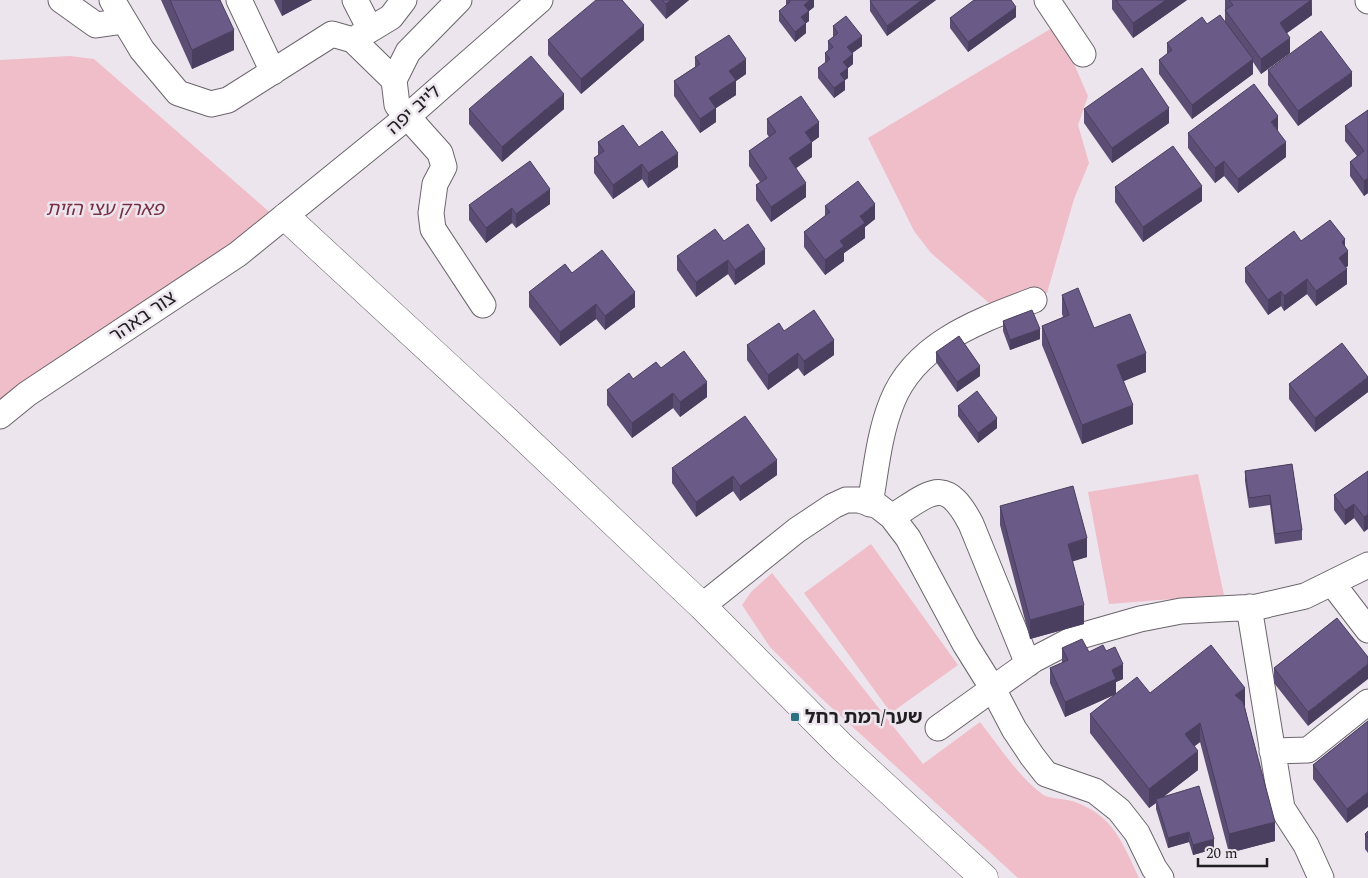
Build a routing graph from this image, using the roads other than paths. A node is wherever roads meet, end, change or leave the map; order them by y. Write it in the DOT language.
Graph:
graph roads {
  1 [pos="61,0"];
  2 [pos="239,0"];
  3 [pos="355,0"];
  4 [pos="404,0"];
  5 [pos="459,0"];
  6 [pos="1047,0"];
  7 [pos="529,4"];
  8 [pos="118,10"];
  9 [pos="362,35"];
  10 [pos="1083,54"];
  11 [pos="273,72"];
  12 [pos="394,80"];
  13 [pos="407,117"];
  14 [pos="286,217"];
  15 [pos="1034,300"];
  16 [pos="483,305"];
  17 [pos="0,416"];
  18 [pos="870,504"];
  19 [pos="892,517"];
  20 [pos="1368,565"];
  21 [pos="1332,583"];
  22 [pos="702,606"];
  23 [pos="1249,607"];
  24 [pos="1368,630"];
  25 [pos="1028,664"];
  26 [pos="993,689"];
  27 [pos="1368,702"];
  28 [pos="938,728"];
  29 [pos="1272,750"];
  30 [pos="984,878"];
  31 [pos="1161,878"];
  32 [pos="1321,878"];
  1 -- 8 [label="street"];
  2 -- 11 [label="street"];
  3 -- 9 [label="street"];
  4 -- 9 [label="street"];
  5 -- 12 [label="street"];
  6 -- 10 [label="street"];
  7 -- 13 [label="street, לייב יפה"];
  8 -- 11 [label="street"];
  9 -- 11 [label="street"];
  9 -- 12 [label="street"];
  12 -- 13 [label="street"];
  13 -- 14 [label="street, לייב יפה"];
  13 -- 16 [label="street"];
  14 -- 17 [label="street, צור באהר"];
  14 -- 22 [label="main road"];
  15 -- 18 [label="street"];
  18 -- 19 [label="street"];
  18 -- 22 [label="street"];
  19 -- 25 [label="street"];
  19 -- 26 [label="street"];
  20 -- 21 [label="street"];
  21 -- 23 [label="street"];
  21 -- 24 [label="street"];
  22 -- 30 [label="main road"];
  23 -- 25 [label="street"];
  23 -- 29 [label="street"];
  25 -- 26 [label="street"];
  26 -- 28 [label="street"];
  26 -- 31 [label="street"];
  27 -- 29 [label="street"];
  29 -- 32 [label="street"];
}
